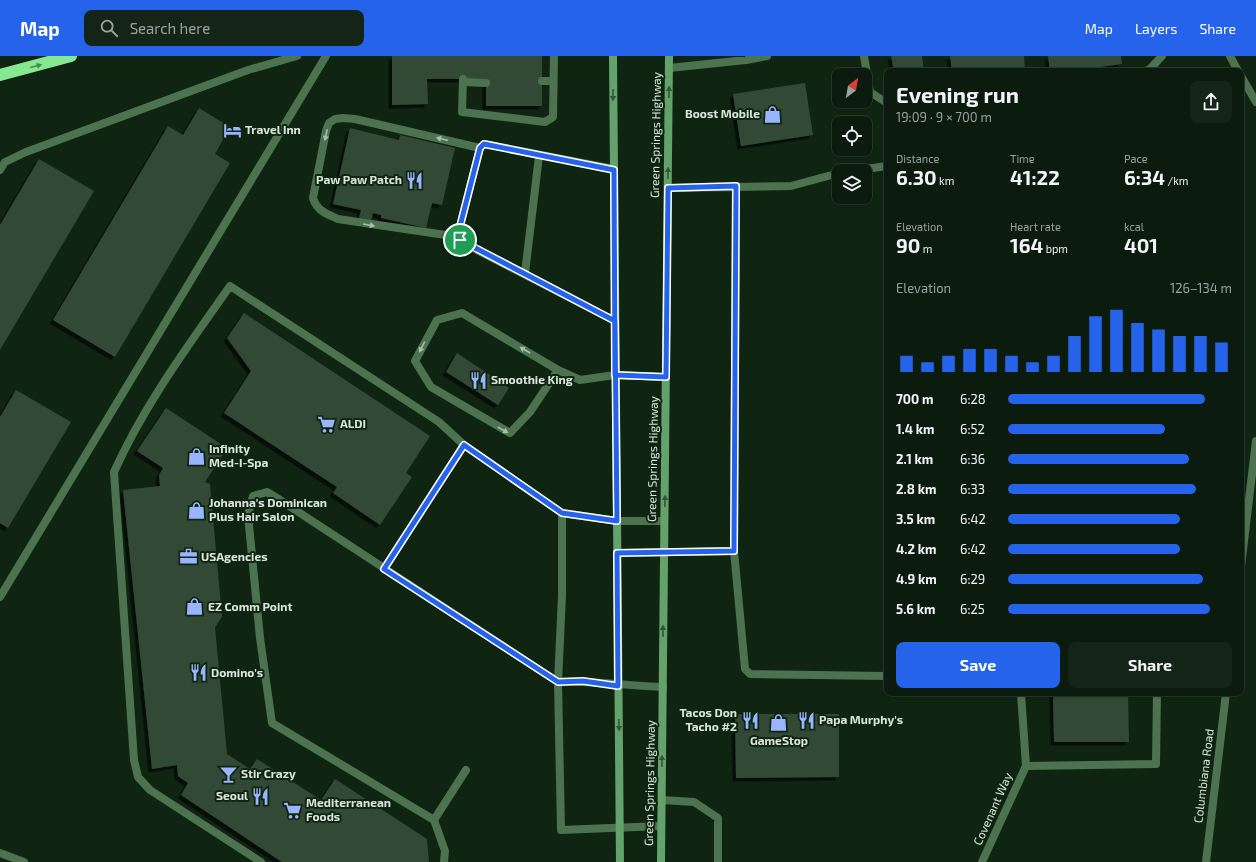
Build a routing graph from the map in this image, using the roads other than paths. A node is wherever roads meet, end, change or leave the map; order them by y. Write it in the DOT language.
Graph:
graph roads {
  1 [pos="71,56"];
  2 [pos="297,56"];
  3 [pos="326,56"];
  4 [pos="554,56"];
  5 [pos="613,56"];
  6 [pos="669,56"];
  7 [pos="767,56"];
  8 [pos="864,56"];
  9 [pos="1162,56"];
  10 [pos="1230,56"];
  11 [pos="719,60"];
  12 [pos="669,68"];
  13 [pos="1151,68"];
  14 [pos="1236,68"];
  15 [pos="0,75"];
  16 [pos="542,81"];
  17 [pos="553,81"];
  18 [pos="1244,81"];
  19 [pos="486,82"];
  20 [pos="884,101"];
  21 [pos="1256,102"];
  22 [pos="480,148"];
  23 [pos="539,156"];
  24 [pos="884,166"];
  25 [pos="872,168"];
  26 [pos="0,170"];
  27 [pos="614,170"];
  28 [pos="832,175"];
  29 [pos="736,186"];
  30 [pos="668,188"];
  31 [pos="459,237"];
  32 [pos="525,273"];
  33 [pos="615,321"];
  34 [pos="558,370"];
  35 [pos="615,375"];
  36 [pos="666,377"];
  37 [pos="1256,441"];
  38 [pos="464,445"];
  39 [pos="562,513"];
  40 [pos="617,521"];
  41 [pos="664,521"];
  42 [pos="1244,541"];
  43 [pos="734,551"];
  44 [pos="664,552"];
  45 [pos="617,553"];
  46 [pos="384,569"];
  47 [pos="0,597"];
  48 [pos="884,676"];
  49 [pos="558,682"];
  50 [pos="618,686"];
  51 [pos="663,687"];
  52 [pos="1021,696"];
  53 [pos="1157,696"];
  54 [pos="1226,696"];
  55 [pos="1026,766"];
  56 [pos="466,770"];
  57 [pos="662,800"];
  58 [pos="434,820"];
  59 [pos="661,826"];
  60 [pos="620,827"];
  61 [pos="0,853"];
  62 [pos="24,862"];
  63 [pos="261,862"];
  64 [pos="444,862"];
  65 [pos="620,862"];
  66 [pos="661,862"];
  67 [pos="718,862"];
  68 [pos="982,862"];
  69 [pos="1206,862"];
  15 -- 1 [label="highway, one-way"];
  2 -- 26 [label="street"];
  3 -- 47 [label="street"];
  4 -- 17 [label="street"];
  5 -- 27 [label="main road, one-way"];
  6 -- 12 [label="main road, Green Springs Highway"];
  7 -- 11 [label="street"];
  8 -- 20 [label="street"];
  9 -- 13 [label="street"];
  10 -- 14 [label="street"];
  11 -- 12 [label="street"];
  30 -- 12 [label="main road, Green Springs Highway, one-way"];
  16 -- 17 [label="street"];
  17 -- 19 [label="street"];
  18 -- 21 [label="street"];
  22 -- 23 [label="street"];
  22 -- 31 [label="street"];
  22 -- 31 [label="street, one-way"];
  23 -- 27 [label="street"];
  23 -- 32 [label="street"];
  24 -- 25 [label="street"];
  27 -- 33 [label="main road"];
  28 -- 29 [label="street"];
  29 -- 30 [label="street"];
  29 -- 43 [label="street"];
  30 -- 36 [label="main road, Green Springs Highway"];
  31 -- 32 [label="street"];
  32 -- 33 [label="street"];
  33 -- 35 [label="main road"];
  34 -- 34 [label="street, one-way"];
  34 -- 35 [label="street"];
  35 -- 36 [label="main road"];
  35 -- 40 [label="main road"];
  41 -- 36 [label="main road, Green Springs Highway, one-way"];
  37 -- 42 [label="street"];
  38 -- 39 [label="street"];
  38 -- 46 [label="street"];
  38 -- 63 [label="street"];
  39 -- 40 [label="street"];
  39 -- 49 [label="street"];
  40 -- 41 [label="street"];
  40 -- 45 [label="main road"];
  41 -- 44 [label="main road, Green Springs Highway"];
  43 -- 44 [label="street"];
  43 -- 48 [label="street"];
  44 -- 45 [label="street"];
  51 -- 44 [label="main road, Green Springs Highway, one-way"];
  45 -- 50 [label="main road"];
  46 -- 49 [label="street"];
  46 -- 58 [label="street"];
  49 -- 50 [label="street"];
  49 -- 60 [label="street"];
  50 -- 51 [label="street"];
  50 -- 60 [label="main road, one-way"];
  57 -- 51 [label="main road, Green Springs Highway, one-way"];
  52 -- 55 [label="street"];
  53 -- 55 [label="street"];
  54 -- 69 [label="street, Columbiana Road"];
  55 -- 68 [label="street, Covenant Way"];
  56 -- 58 [label="street"];
  57 -- 59 [label="main road, Green Springs Highway"];
  57 -- 67 [label="street"];
  58 -- 64 [label="street"];
  59 -- 60 [label="street"];
  59 -- 66 [label="main road, Green Springs Highway"];
  60 -- 65 [label="main road"];
  61 -- 62 [label="street"];
}
